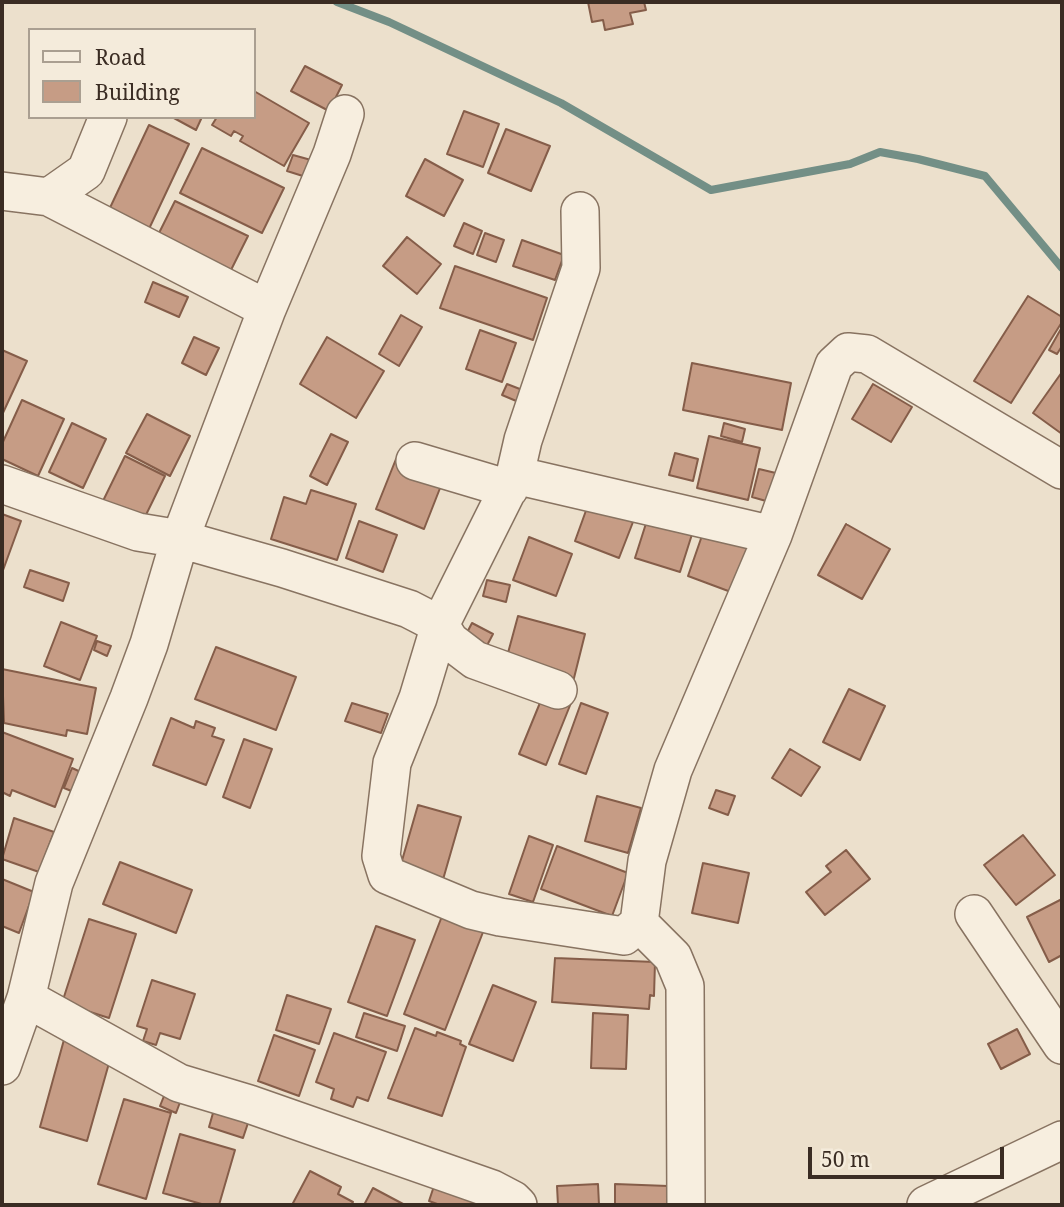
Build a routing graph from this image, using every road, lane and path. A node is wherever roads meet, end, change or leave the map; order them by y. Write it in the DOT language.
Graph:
graph roads {
  1 [pos="345,114"];
  2 [pos="107,119"];
  3 [pos="2,191"];
  4 [pos="49,197"];
  5 [pos="580,211"];
  6 [pos="267,309"];
  7 [pos="415,461"];
  8 [pos="1062,470"];
  9 [pos="512,482"];
  10 [pos="2,484"];
  11 [pos="773,535"];
  12 [pos="180,539"];
  13 [pos="440,625"];
  14 [pos="558,690"];
  15 [pos="974,914"];
  16 [pos="639,923"];
  17 [pos="26,998"];
  18 [pos="1062,1045"];
  19 [pos="2,1066"];
  20 [pos="1062,1140"];
  21 [pos="518,1205"];
  22 [pos="686,1205"];
  23 [pos="926,1205"];
  1 -- 6 [label="street"];
  2 -- 4 [label="street"];
  3 -- 4 [label="street"];
  4 -- 6 [label="street"];
  5 -- 9 [label="street"];
  6 -- 12 [label="street"];
  7 -- 9 [label="street"];
  8 -- 11 [label="street"];
  9 -- 11 [label="street"];
  9 -- 13 [label="street"];
  10 -- 12 [label="street"];
  11 -- 16 [label="street"];
  12 -- 13 [label="street"];
  12 -- 17 [label="street"];
  13 -- 14 [label="street"];
  13 -- 16 [label="street"];
  15 -- 18 [label="street"];
  16 -- 22 [label="street"];
  17 -- 19 [label="street"];
  17 -- 21 [label="street"];
  20 -- 23 [label="street"];
}
